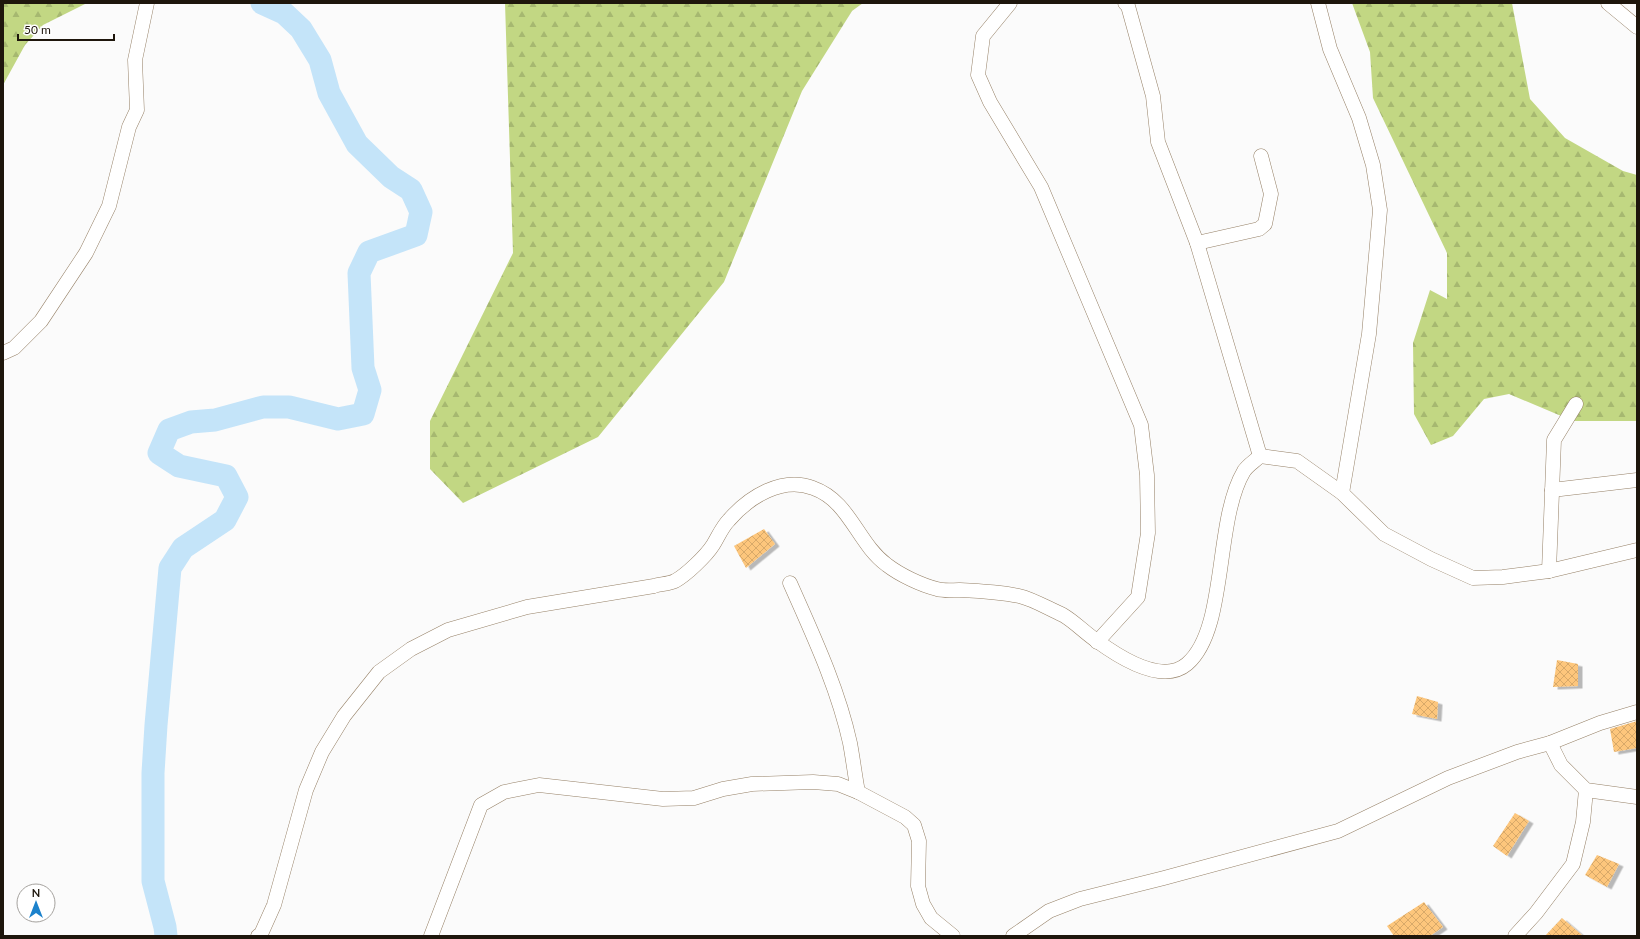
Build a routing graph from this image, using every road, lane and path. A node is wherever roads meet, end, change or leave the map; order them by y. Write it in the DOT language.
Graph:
graph roads {
  1 [pos="147,3"];
  2 [pos="1010,3"];
  3 [pos="1126,3"];
  4 [pos="1318,3"];
  5 [pos="1608,3"];
  6 [pos="1637,27"];
  7 [pos="1261,156"];
  8 [pos="1197,243"];
  9 [pos="3,353"];
  10 [pos="1576,404"];
  11 [pos="1260,456"];
  12 [pos="1637,480"];
  13 [pos="1552,490"];
  14 [pos="1342,493"];
  15 [pos="1637,550"];
  16 [pos="1549,571"];
  17 [pos="790,583"];
  18 [pos="1098,642"];
  19 [pos="1637,712"];
  20 [pos="1550,742"];
  21 [pos="1586,790"];
  22 [pos="858,792"];
  23 [pos="1637,797"];
  24 [pos="258,936"];
  25 [pos="430,936"];
  26 [pos="953,936"];
  27 [pos="1014,936"];
  28 [pos="1515,936"];
  1 -- 9 [label="street"];
  2 -- 18 [label="street"];
  3 -- 8 [label="street"];
  4 -- 14 [label="street"];
  5 -- 6 [label="street"];
  7 -- 8 [label="street"];
  8 -- 11 [label="street"];
  10 -- 13 [label="street"];
  11 -- 14 [label="street"];
  11 -- 18 [label="street"];
  12 -- 13 [label="street"];
  13 -- 16 [label="street"];
  14 -- 16 [label="street"];
  15 -- 16 [label="street"];
  17 -- 22 [label="street"];
  18 -- 24 [label="street"];
  19 -- 20 [label="street"];
  20 -- 21 [label="street"];
  20 -- 27 [label="street"];
  21 -- 23 [label="street"];
  21 -- 28 [label="street"];
  22 -- 25 [label="street"];
  22 -- 26 [label="street"];
}
